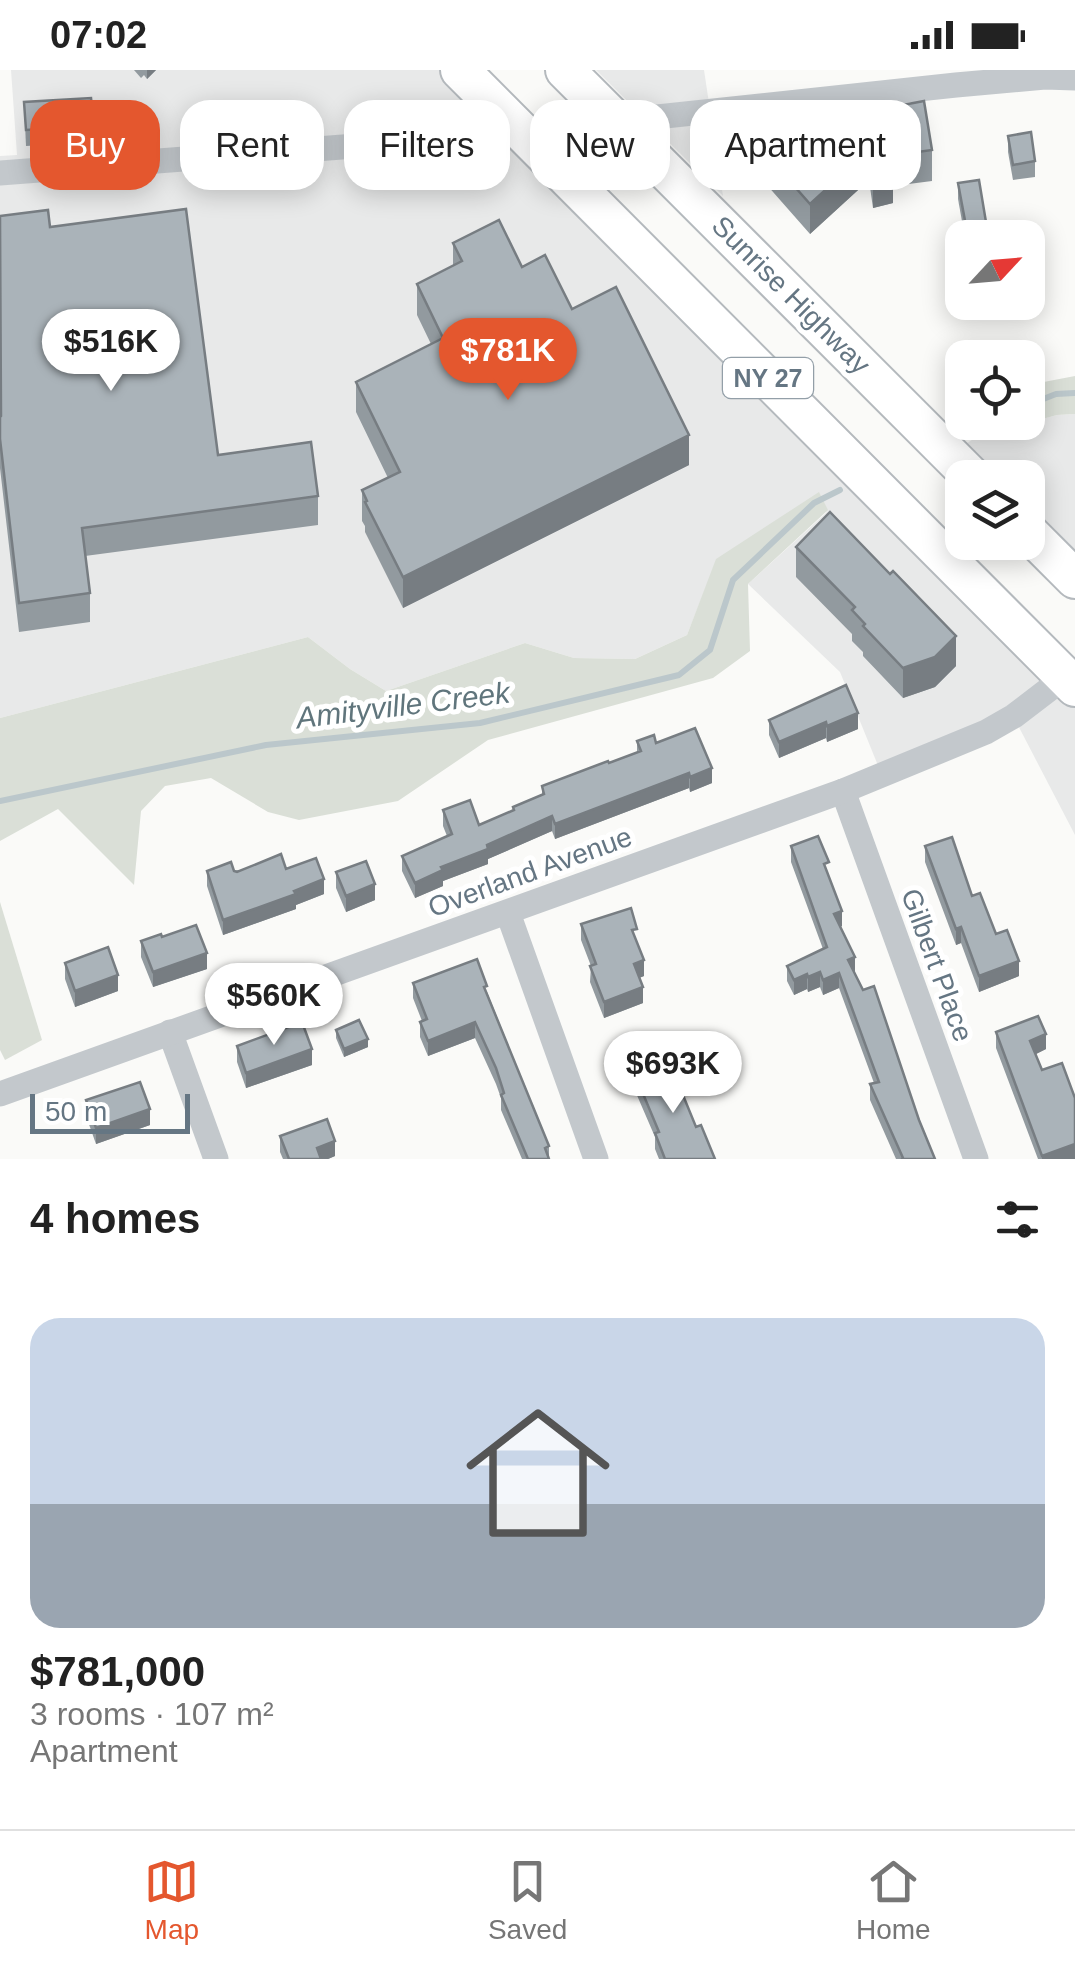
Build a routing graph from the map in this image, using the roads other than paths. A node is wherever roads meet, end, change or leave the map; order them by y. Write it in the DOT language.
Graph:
graph roads {
  1 [pos="460,70"];
  2 [pos="565,70"];
  3 [pos="954,78"];
  4 [pos="1075,78"];
  5 [pos="596,100"];
  6 [pos="670,114"];
  7 [pos="530,131"];
  8 [pos="523,132"];
  9 [pos="0,173"];
  10 [pos="670,173"];
  11 [pos="956,460"];
  12 [pos="1045,549"];
  13 [pos="1075,579"];
  14 [pos="1070,682"];
  15 [pos="842,791"];
  16 [pos="508,912"];
  17 [pos="170,1032"];
  18 [pos="0,1094"];
  19 [pos="216,1159"];
  20 [pos="596,1159"];
  21 [pos="976,1159"];
  1 -- 8 [label="highway, NY 27"];
  2 -- 5 [label="highway, Sunrise Highway / NY 27"];
  3 -- 4 [label="street"];
  3 -- 6 [label="street"];
  7 -- 8 [label="street"];
  8 -- 9 [label="street"];
  8 -- 14 [label="highway, NY 27"];
  10 -- 11 [label="highway, Sunrise Highway / NY 27"];
  12 -- 13 [label="highway"];
  14 -- 15 [label="street, Overland Avenue"];
  15 -- 16 [label="street, Overland Avenue"];
  15 -- 21 [label="street, Gilbert Place"];
  16 -- 17 [label="street, Overland Avenue"];
  16 -- 20 [label="street"];
  17 -- 18 [label="street, Overland Avenue"];
  17 -- 19 [label="street"];
}
